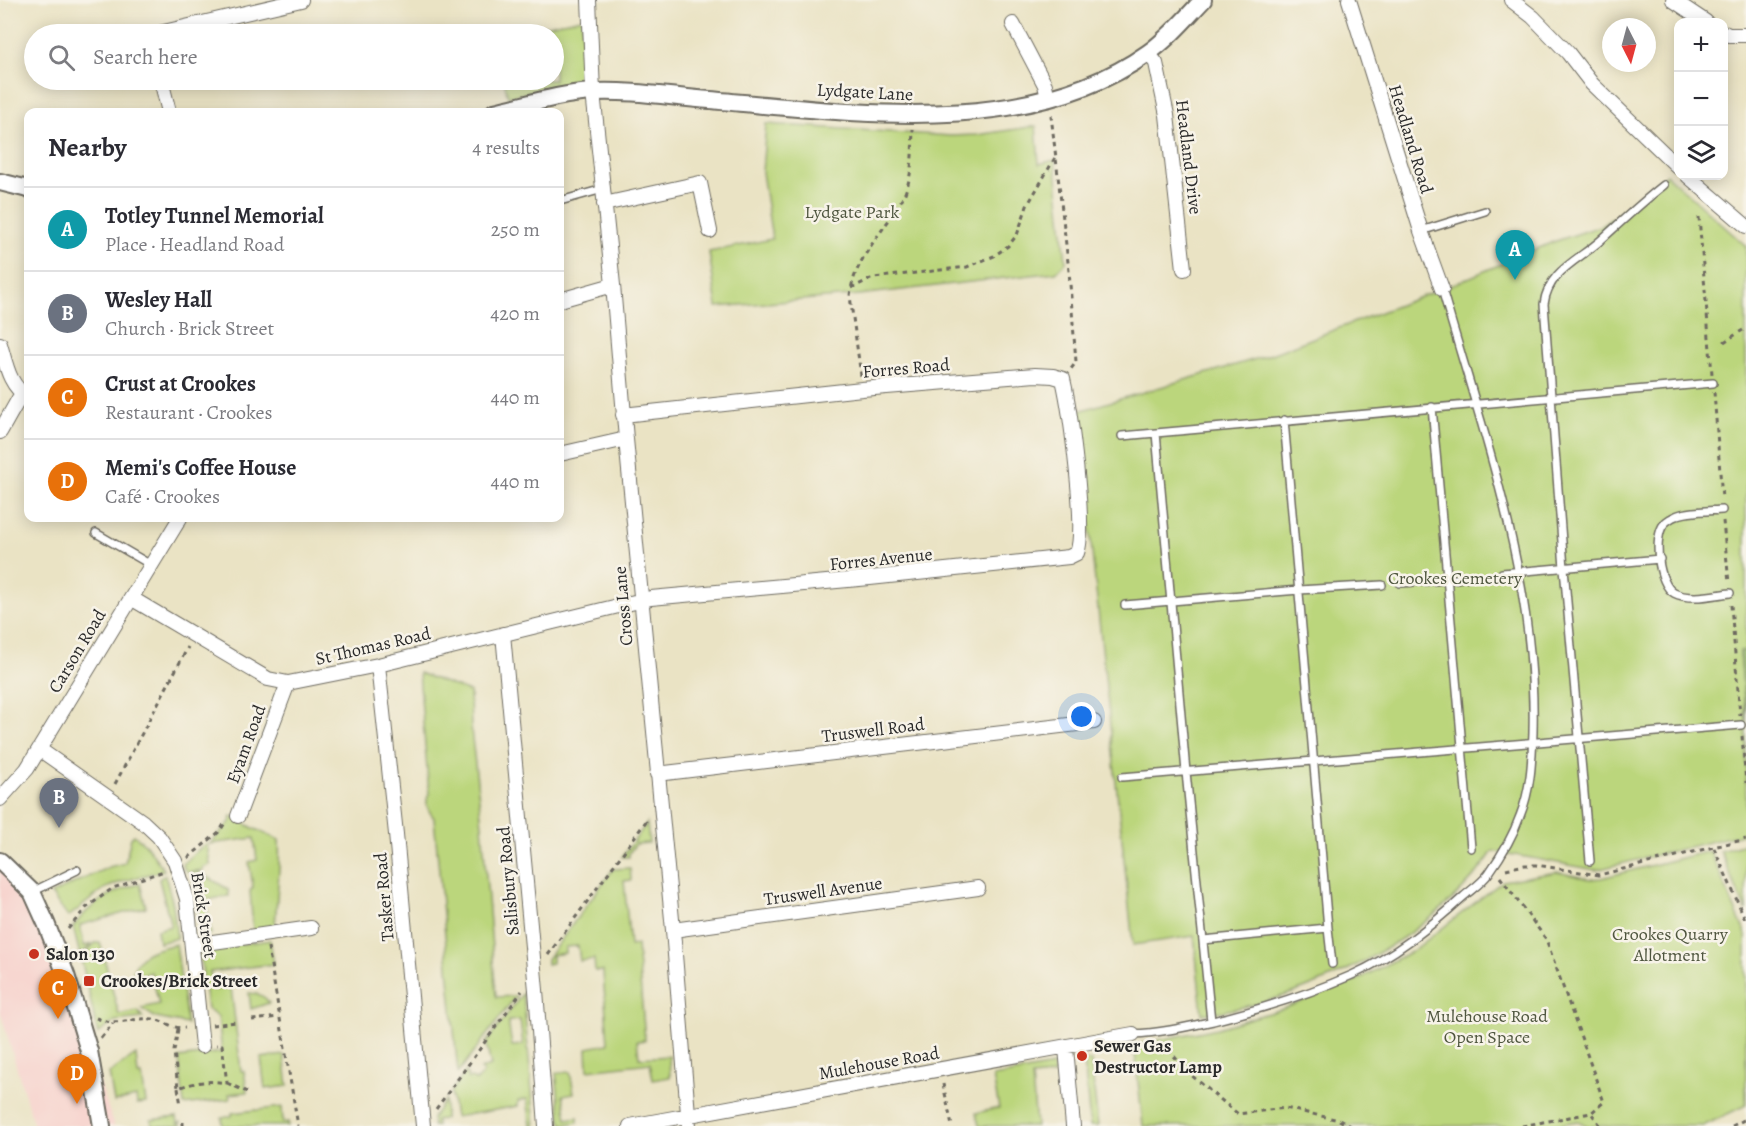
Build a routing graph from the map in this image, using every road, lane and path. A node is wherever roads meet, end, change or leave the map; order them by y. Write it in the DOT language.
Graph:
graph roads {
  1 [pos="301,0"];
  2 [pos="589,0"];
  3 [pos="1203,0"];
  4 [pos="1349,0"];
  5 [pos="1511,0"];
  6 [pos="1673,0"];
  7 [pos="1700,18"];
  8 [pos="198,24"];
  9 [pos="1013,24"];
  10 [pos="1728,35"];
  11 [pos="1746,35"];
  12 [pos="1148,53"];
  13 [pos="164,90"];
  14 [pos="592,92"];
  15 [pos="1048,98"];
  16 [pos="168,108"];
  17 [pos="512,108"];
  18 [pos="914,115"];
  19 [pos="1057,154"];
  20 [pos="1674,163"];
  21 [pos="1693,180"];
  22 [pos="0,182"];
  23 [pos="1664,185"];
  24 [pos="24,188"];
  25 [pos="603,189"];
  26 [pos="564,200"];
  27 [pos="604,204"];
  28 [pos="1485,211"];
  29 [pos="1746,226"];
  30 [pos="710,231"];
  31 [pos="1421,231"];
  32 [pos="1184,269"];
  33 [pos="613,285"];
  34 [pos="850,288"];
  35 [pos="1442,289"];
  36 [pos="564,299"];
  37 [pos="1746,328"];
  38 [pos="1724,342"];
  39 [pos="0,344"];
  40 [pos="5,375"];
  41 [pos="1063,379"];
  42 [pos="1713,382"];
  43 [pos="862,389"];
  44 [pos="24,394"];
  45 [pos="24,396"];
  46 [pos="1550,397"];
  47 [pos="1474,404"];
  48 [pos="1432,407"];
  49 [pos="624,415"];
  50 [pos="1284,420"];
  51 [pos="0,432"];
  52 [pos="1156,433"];
  53 [pos="1122,436"];
  54 [pos="626,439"];
  55 [pos="564,453"];
  56 [pos="1722,510"];
  57 [pos="178,522"];
  58 [pos="96,533"];
  59 [pos="1660,559"];
  60 [pos="152,565"];
  61 [pos="1564,568"];
  62 [pos="1517,570"];
  63 [pos="1502,573"];
  64 [pos="1476,576"];
  65 [pos="1448,580"];
  66 [pos="1400,583"];
  67 [pos="1382,585"];
  68 [pos="1299,590"];
  69 [pos="1730,593"];
  70 [pos="131,598"];
  71 [pos="641,600"];
  72 [pos="1171,602"];
  73 [pos="1125,605"];
  74 [pos="503,634"];
  75 [pos="194,635"];
  76 [pos="378,665"];
  77 [pos="288,683"];
  78 [pos="1094,722"];
  79 [pos="1741,725"];
  80 [pos="1579,738"];
  81 [pos="1532,742"];
  82 [pos="39,749"];
  83 [pos="1463,749"];
  84 [pos="1314,761"];
  85 [pos="1186,772"];
  86 [pos="657,774"];
  87 [pos="1122,777"];
  88 [pos="108,797"];
  89 [pos="0,799"];
  90 [pos="237,816"];
  91 [pos="661,819"];
  92 [pos="1746,839"];
  93 [pos="1471,848"];
  94 [pos="1714,848"];
  95 [pos="0,861"];
  96 [pos="1590,861"];
  97 [pos="177,867"];
  98 [pos="77,870"];
  99 [pos="1497,872"];
  100 [pos="1487,875"];
  101 [pos="978,888"];
  102 [pos="32,892"];
  103 [pos="1746,921"];
  104 [pos="311,928"];
  105 [pos="1328,928"];
  106 [pos="69,929"];
  107 [pos="673,930"];
  108 [pos="267,934"];
  109 [pos="1203,940"];
  110 [pos="192,945"];
  111 [pos="533,958"];
  112 [pos="1332,964"];
  113 [pos="536,990"];
  114 [pos="92,1016"];
  115 [pos="279,1017"];
  116 [pos="252,1020"];
  117 [pos="1211,1021"];
  118 [pos="236,1022"];
  119 [pos="114,1023"];
  120 [pos="200,1027"];
  121 [pos="178,1029"];
  122 [pos="1157,1033"];
  123 [pos="1133,1034"];
  124 [pos="98,1041"];
  125 [pos="202,1046"];
  126 [pos="1066,1048"];
  127 [pos="940,1070"];
  128 [pos="227,1083"];
  129 [pos="178,1088"];
  130 [pos="247,1092"];
  131 [pos="181,1105"];
  132 [pos="1591,1113"];
  133 [pos="1746,1119"];
  134 [pos="422,1121"];
  135 [pos="688,1121"];
  136 [pos="1738,1123"];
  137 [pos="1746,1124"];
  138 [pos="102,1126"];
  139 [pos="298,1126"];
  140 [pos="546,1126"];
  141 [pos="630,1126"];
  142 [pos="952,1126"];
  143 [pos="1073,1126"];
  144 [pos="1350,1126"];
  145 [pos="1522,1126"];
  146 [pos="1601,1126"];
  147 [pos="1732,1126"];
  1 -- 8 [label="street"];
  2 -- 14 [label="street, Cross Lane"];
  3 -- 12 [label="street, Lydgate Lane"];
  4 -- 31 [label="street, Headland Road"];
  5 -- 20 [label="street"];
  6 -- 7 [label="street"];
  9 -- 15 [label="street"];
  10 -- 11 [label="street"];
  12 -- 15 [label="street, Lydgate Lane"];
  12 -- 32 [label="street, Headland Drive"];
  13 -- 16 [label="street"];
  14 -- 17 [label="street, Lydgate Lane"];
  14 -- 18 [label="street, Lydgate Lane"];
  14 -- 25 [label="street, Cross Lane"];
  15 -- 18 [label="street, Lydgate Lane"];
  15 -- 19 [label="path"];
  18 -- 34 [label="path"];
  19 -- 34 [label="path"];
  19 -- 41 [label="path"];
  21 -- 29 [label="street"];
  22 -- 24 [label="street"];
  23 -- 46 [label="lane"];
  25 -- 26 [label="lane"];
  25 -- 27 [label="street, Cross Lane"];
  27 -- 30 [label="street"];
  27 -- 33 [label="street, Cross Lane"];
  28 -- 31 [label="lane"];
  31 -- 35 [label="street, Headland Road"];
  33 -- 36 [label="street"];
  33 -- 49 [label="street, Cross Lane"];
  34 -- 43 [label="path"];
  35 -- 47 [label="lane"];
  37 -- 38 [label="path"];
  39 -- 40 [label="street"];
  40 -- 44 [label="street"];
  41 -- 43 [label="street, Forres Road"];
  41 -- 71 [label="street, Forres Avenue"];
  42 -- 46 [label="lane"];
  43 -- 49 [label="street, Forres Road"];
  45 -- 51 [label="street"];
  46 -- 47 [label="lane"];
  46 -- 61 [label="lane"];
  47 -- 48 [label="lane"];
  47 -- 62 [label="lane"];
  48 -- 50 [label="lane"];
  48 -- 65 [label="lane"];
  49 -- 54 [label="street, Cross Lane"];
  50 -- 52 [label="lane"];
  50 -- 68 [label="lane"];
  52 -- 53 [label="lane"];
  52 -- 72 [label="lane"];
  54 -- 55 [label="street"];
  54 -- 71 [label="street, Cross Lane"];
  56 -- 59 [label="lane"];
  57 -- 60 [label="street, Carson Road"];
  58 -- 60 [label="lane"];
  59 -- 61 [label="lane"];
  59 -- 69 [label="lane"];
  60 -- 70 [label="street, Carson Road"];
  61 -- 62 [label="lane"];
  61 -- 80 [label="lane"];
  62 -- 63 [label="lane"];
  62 -- 81 [label="lane"];
  64 -- 65 [label="lane"];
  65 -- 66 [label="lane"];
  65 -- 83 [label="lane"];
  67 -- 68 [label="lane"];
  68 -- 72 [label="lane"];
  68 -- 84 [label="lane"];
  70 -- 75 [label="street, St Thomas Road"];
  70 -- 82 [label="street, Carson Road"];
  71 -- 74 [label="street, St Thomas Road"];
  71 -- 86 [label="street, Cross Lane"];
  72 -- 73 [label="lane"];
  72 -- 85 [label="lane"];
  74 -- 76 [label="street, St Thomas Road"];
  74 -- 111 [label="street, Salisbury Road"];
  75 -- 77 [label="street, St Thomas Road"];
  75 -- 88 [label="path"];
  76 -- 77 [label="street, St Thomas Road"];
  76 -- 134 [label="street, Tasker Road"];
  77 -- 90 [label="street, Eyam Road"];
  78 -- 86 [label="street, Truswell Road"];
  79 -- 80 [label="lane"];
  80 -- 81 [label="lane"];
  80 -- 96 [label="lane"];
  81 -- 83 [label="lane"];
  81 -- 100 [label="lane"];
  82 -- 88 [label="street, Brick Street"];
  82 -- 89 [label="street, Carson Road"];
  83 -- 84 [label="lane"];
  83 -- 93 [label="lane"];
  84 -- 85 [label="lane"];
  84 -- 105 [label="lane"];
  85 -- 87 [label="lane"];
  85 -- 109 [label="lane"];
  86 -- 91 [label="street, Cross Lane"];
  88 -- 97 [label="street, Brick Street"];
  90 -- 97 [label="path"];
  91 -- 107 [label="street, Cross Lane"];
  91 -- 111 [label="path"];
  92 -- 94 [label="path"];
  94 -- 99 [label="path"];
  94 -- 103 [label="path"];
  95 -- 102 [label="street"];
  97 -- 106 [label="path"];
  97 -- 110 [label="street, Brick Street"];
  98 -- 102 [label="lane"];
  99 -- 100 [label="path"];
  99 -- 132 [label="path"];
  100 -- 117 [label="lane"];
  101 -- 107 [label="street, Truswell Avenue"];
  102 -- 138 [label="street"];
  104 -- 108 [label="street"];
  105 -- 109 [label="lane"];
  105 -- 112 [label="lane"];
  107 -- 135 [label="street, Cross Lane"];
  108 -- 110 [label="street"];
  108 -- 115 [label="path"];
  109 -- 117 [label="lane"];
  110 -- 120 [label="street, Brick Street"];
  111 -- 113 [label="street, Salisbury Road"];
  113 -- 134 [label="path"];
  113 -- 140 [label="street, Salisbury Road"];
  114 -- 119 [label="path"];
  115 -- 116 [label="path"];
  115 -- 139 [label="path"];
  117 -- 122 [label="lane"];
  118 -- 120 [label="path"];
  119 -- 121 [label="path"];
  119 -- 124 [label="path"];
  120 -- 121 [label="path"];
  120 -- 125 [label="street, Brick Street"];
  121 -- 129 [label="path"];
  122 -- 123 [label="lane"];
  122 -- 144 [label="path"];
  123 -- 126 [label="street, Mulehouse Road"];
  125 -- 128 [label="path"];
  126 -- 127 [label="street, Mulehouse Road"];
  126 -- 143 [label="street"];
  127 -- 135 [label="street, Mulehouse Road"];
  127 -- 142 [label="path"];
  128 -- 129 [label="path"];
  128 -- 130 [label="path"];
  129 -- 131 [label="path"];
  132 -- 145 [label="path"];
  132 -- 146 [label="path"];
  133 -- 136 [label="path"];
  135 -- 141 [label="street, Mulehouse Road"];
  136 -- 137 [label="path"];
  136 -- 147 [label="path"];
}
